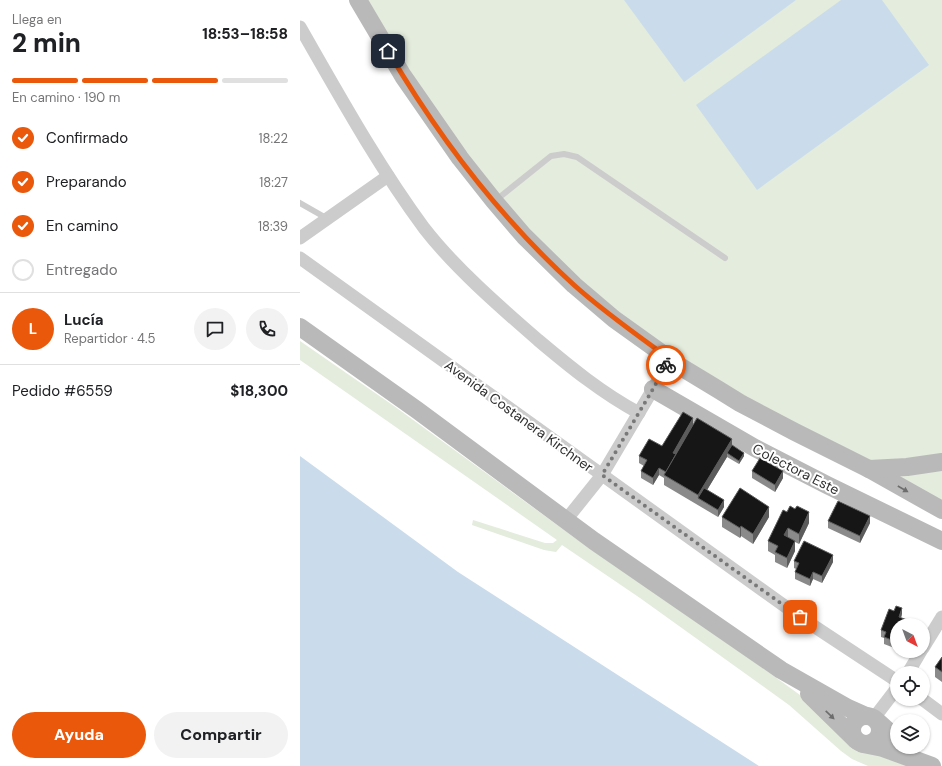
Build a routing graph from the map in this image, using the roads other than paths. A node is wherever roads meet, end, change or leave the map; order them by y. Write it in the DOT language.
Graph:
graph roads {
  1 [pos="358,0"];
  2 [pos="300,27"];
  3 [pos="388,176"];
  4 [pos="494,201"];
  5 [pos="300,203"];
  6 [pos="328,219"];
  7 [pos="300,238"];
  8 [pos="300,258"];
  9 [pos="726,258"];
  10 [pos="300,327"];
  11 [pos="670,359"];
  12 [pos="653,389"];
  13 [pos="639,413"];
  14 [pos="942,462"];
  15 [pos="869,469"];
  16 [pos="602,475"];
  17 [pos="942,510"];
  18 [pos="566,520"];
  19 [pos="942,541"];
  20 [pos="942,617"];
  21 [pos="930,637"];
  22 [pos="890,676"];
  23 [pos="792,678"];
  24 [pos="890,696"];
  25 [pos="930,705"];
  26 [pos="942,714"];
  27 [pos="872,718"];
  28 [pos="890,733"];
  29 [pos="860,742"];
  30 [pos="915,754"];
  31 [pos="928,764"];
  1 -- 4 [label="street"];
  2 -- 3 [label="street"];
  3 -- 6 [label="street"];
  3 -- 13 [label="street"];
  4 -- 9 [label="lane"];
  4 -- 11 [label="street"];
  5 -- 6 [label="lane"];
  6 -- 7 [label="street"];
  8 -- 16 [label="street, Avenida Costanera Kirchner"];
  10 -- 18 [label="street"];
  11 -- 12 [label="street"];
  11 -- 15 [label="street"];
  12 -- 13 [label="street"];
  12 -- 19 [label="street, Colectora Este"];
  13 -- 16 [label="street"];
  14 -- 15 [label="street"];
  15 -- 17 [label="street, one-way"];
  16 -- 18 [label="street"];
  16 -- 22 [label="street, Avenida Costanera Kirchner"];
  18 -- 23 [label="street"];
  20 -- 21 [label="street"];
  23 -- 27 [label="street"];
  23 -- 29 [label="street, one-way"];
  24 -- 27 [label="street"];
  25 -- 26 [label="street"];
  27 -- 28 [label="street"];
  27 -- 29 [label="street"];
  29 -- 31 [label="street"];
  30 -- 31 [label="street"];
}
